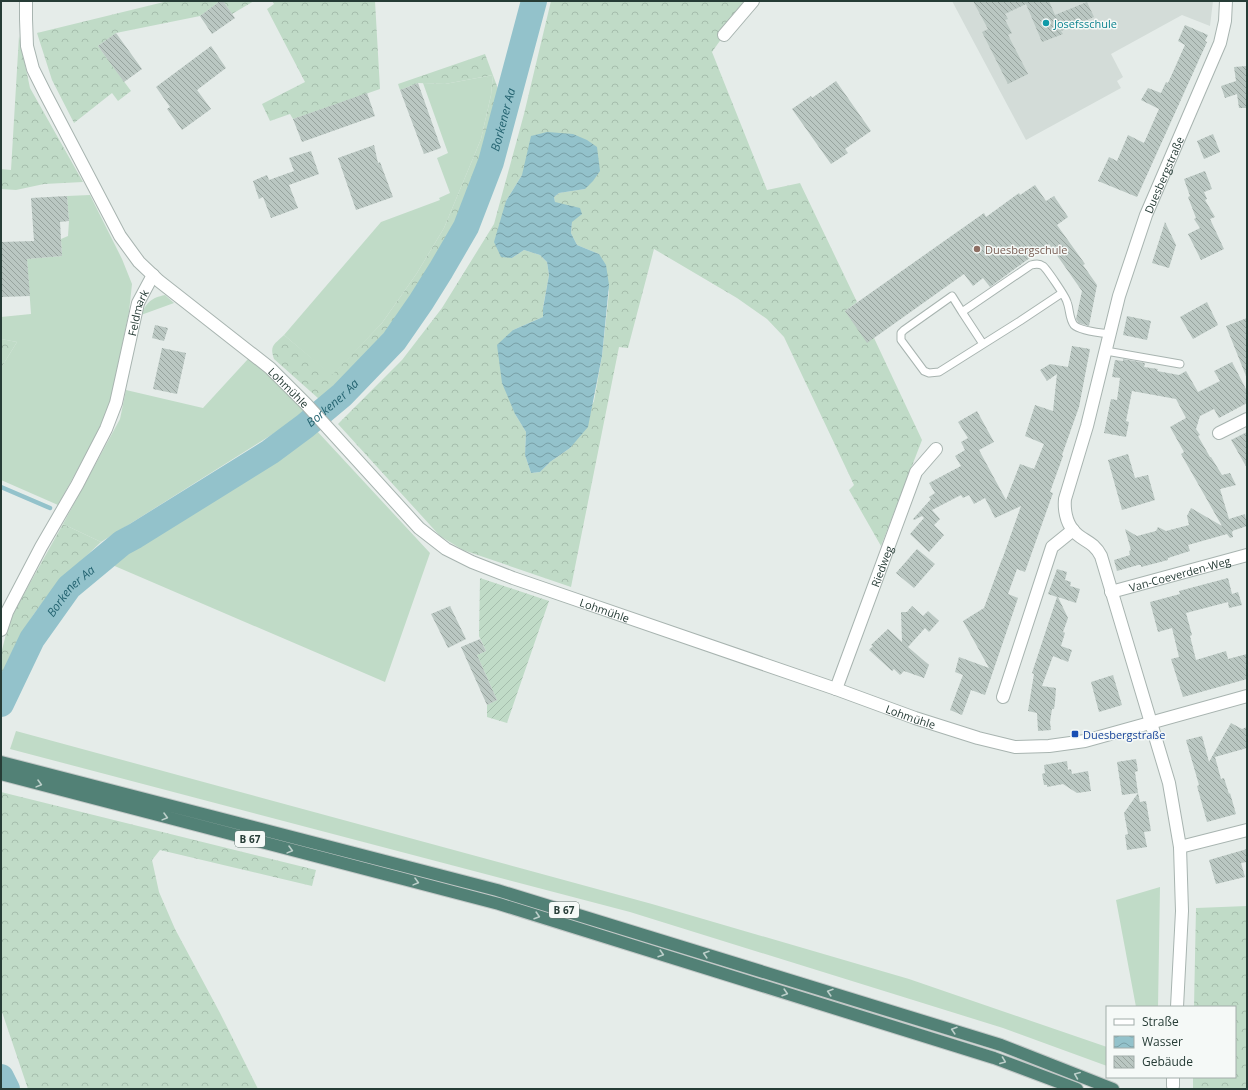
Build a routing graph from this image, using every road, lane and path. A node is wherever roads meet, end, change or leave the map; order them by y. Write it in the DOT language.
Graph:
graph roads {
  1 [pos="26,1"];
  2 [pos="753,1"];
  3 [pos="1226,1"];
  4 [pos="724,35"];
  5 [pos="153,275"];
  6 [pos="1062,293"];
  7 [pos="962,312"];
  8 [pos="1110,334"];
  9 [pos="983,344"];
  10 [pos="1106,351"];
  11 [pos="1180,364"];
  12 [pos="1247,419"];
  13 [pos="1218,433"];
  14 [pos="936,449"];
  15 [pos="1073,530"];
  16 [pos="1247,555"];
  17 [pos="1111,592"];
  18 [pos="1,630"];
  19 [pos="836,689"];
  20 [pos="1247,696"];
  21 [pos="1003,697"];
  22 [pos="1152,723"];
  23 [pos="2,768"];
  24 [pos="1247,830"];
  25 [pos="1180,846"];
  26 [pos="1177,1006"];
  27 [pos="1077,1089"];
  28 [pos="1113,1089"];
  1 -- 5 [label="street, Feldmark"];
  2 -- 4 [label="street"];
  3 -- 8 [label="street, Duesbergstraße"];
  5 -- 18 [label="street, Feldmark"];
  5 -- 19 [label="street, Lohmühle"];
  6 -- 7 [label="lane"];
  6 -- 8 [label="lane"];
  6 -- 9 [label="lane"];
  7 -- 9 [label="lane"];
  7 -- 9 [label="lane"];
  8 -- 10 [label="street, Duesbergstraße"];
  10 -- 11 [label="lane"];
  10 -- 15 [label="street, Duesbergstraße"];
  12 -- 13 [label="street"];
  14 -- 19 [label="street, Riedweg"];
  15 -- 17 [label="street"];
  15 -- 21 [label="street"];
  16 -- 17 [label="street, Van-Coeverden-Weg"];
  17 -- 22 [label="street"];
  19 -- 22 [label="street, Lohmühle"];
  20 -- 22 [label="street, Lohmühle"];
  22 -- 25 [label="street"];
  23 -- 27 [label="highway, B 67, one-way"];
  28 -- 23 [label="highway, B 67, one-way"];
  24 -- 25 [label="street"];
  25 -- 26 [label="street"];
}
